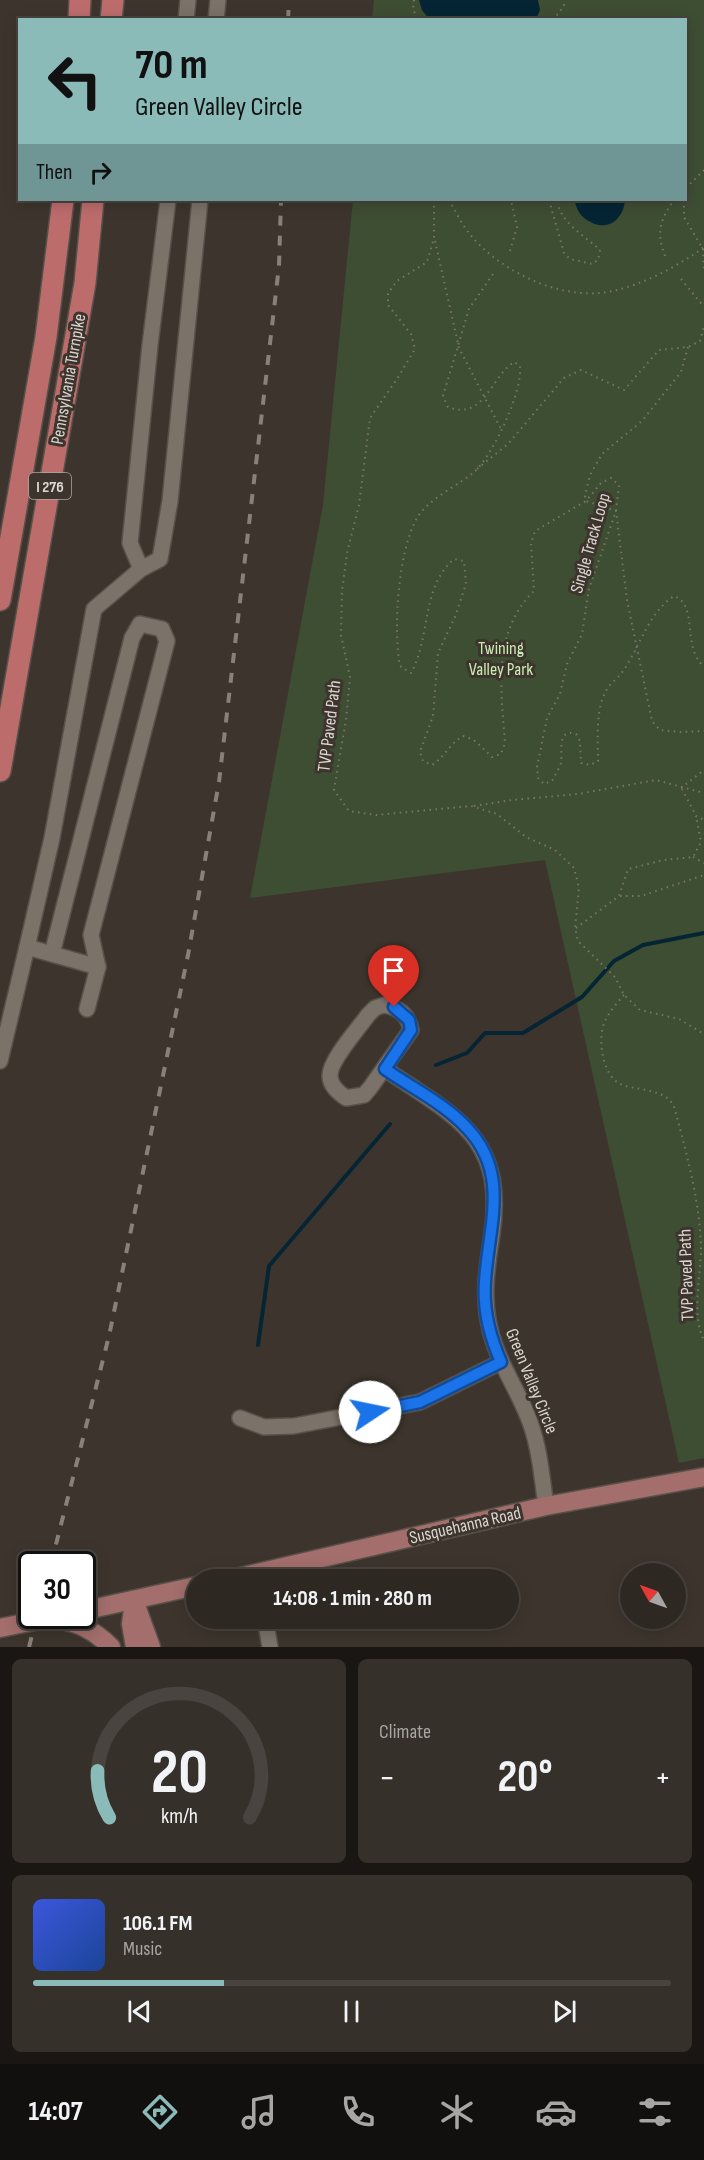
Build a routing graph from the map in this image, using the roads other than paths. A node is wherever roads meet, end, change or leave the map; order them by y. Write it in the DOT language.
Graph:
graph roads {
  1 [pos="80,0"];
  2 [pos="113,0"];
  3 [pos="188,0"];
  4 [pos="218,0"];
  5 [pos="79,18"];
  6 [pos="111,18"];
  7 [pos="186,18"];
  8 [pos="216,18"];
  9 [pos="63,201"];
  10 [pos="93,201"];
  11 [pos="168,201"];
  12 [pos="200,201"];
  13 [pos="141,569"];
  14 [pos="0,600"];
  15 [pos="0,771"];
  16 [pos="27,947"];
  17 [pos="52,954"];
  18 [pos="98,967"];
  19 [pos="87,1009"];
  20 [pos="0,1061"];
  21 [pos="385,1069"];
  22 [pos="501,1362"];
  23 [pos="240,1418"];
  24 [pos="704,1477"];
  25 [pos="546,1506"];
  26 [pos="285,1569"];
  27 [pos="186,1588"];
  28 [pos="134,1600"];
  29 [pos="96,1608"];
  30 [pos="18,1624"];
  31 [pos="0,1628"];
  32 [pos="90,1629"];
  33 [pos="267,1629"];
  34 [pos="111,1647"];
  35 [pos="135,1647"];
  36 [pos="151,1647"];
  37 [pos="270,1647"];
  1 -- 5 [label="highway"];
  2 -- 6 [label="highway"];
  3 -- 7 [label="street"];
  4 -- 8 [label="street"];
  9 -- 14 [label="highway, Pennsylvania Turnpike / I 276"];
  10 -- 15 [label="highway, Pennsylvania Turnpike / I 276"];
  11 -- 13 [label="street"];
  12 -- 13 [label="street"];
  13 -- 16 [label="street"];
  16 -- 17 [label="street"];
  16 -- 20 [label="street"];
  17 -- 18 [label="street"];
  17 -- 18 [label="street"];
  18 -- 19 [label="street"];
  21 -- 21 [label="street"];
  21 -- 22 [label="street, Green Valley Circle"];
  22 -- 23 [label="street"];
  22 -- 25 [label="street, Green Valley Circle"];
  24 -- 25 [label="main road, Susquehanna Road"];
  25 -- 26 [label="main road, Susquehanna Road"];
  27 -- 28 [label="main road"];
  28 -- 29 [label="main road"];
  28 -- 35 [label="main road"];
  28 -- 36 [label="main road"];
  30 -- 31 [label="main road"];
  32 -- 34 [label="main road"];
  33 -- 37 [label="street"];
}
